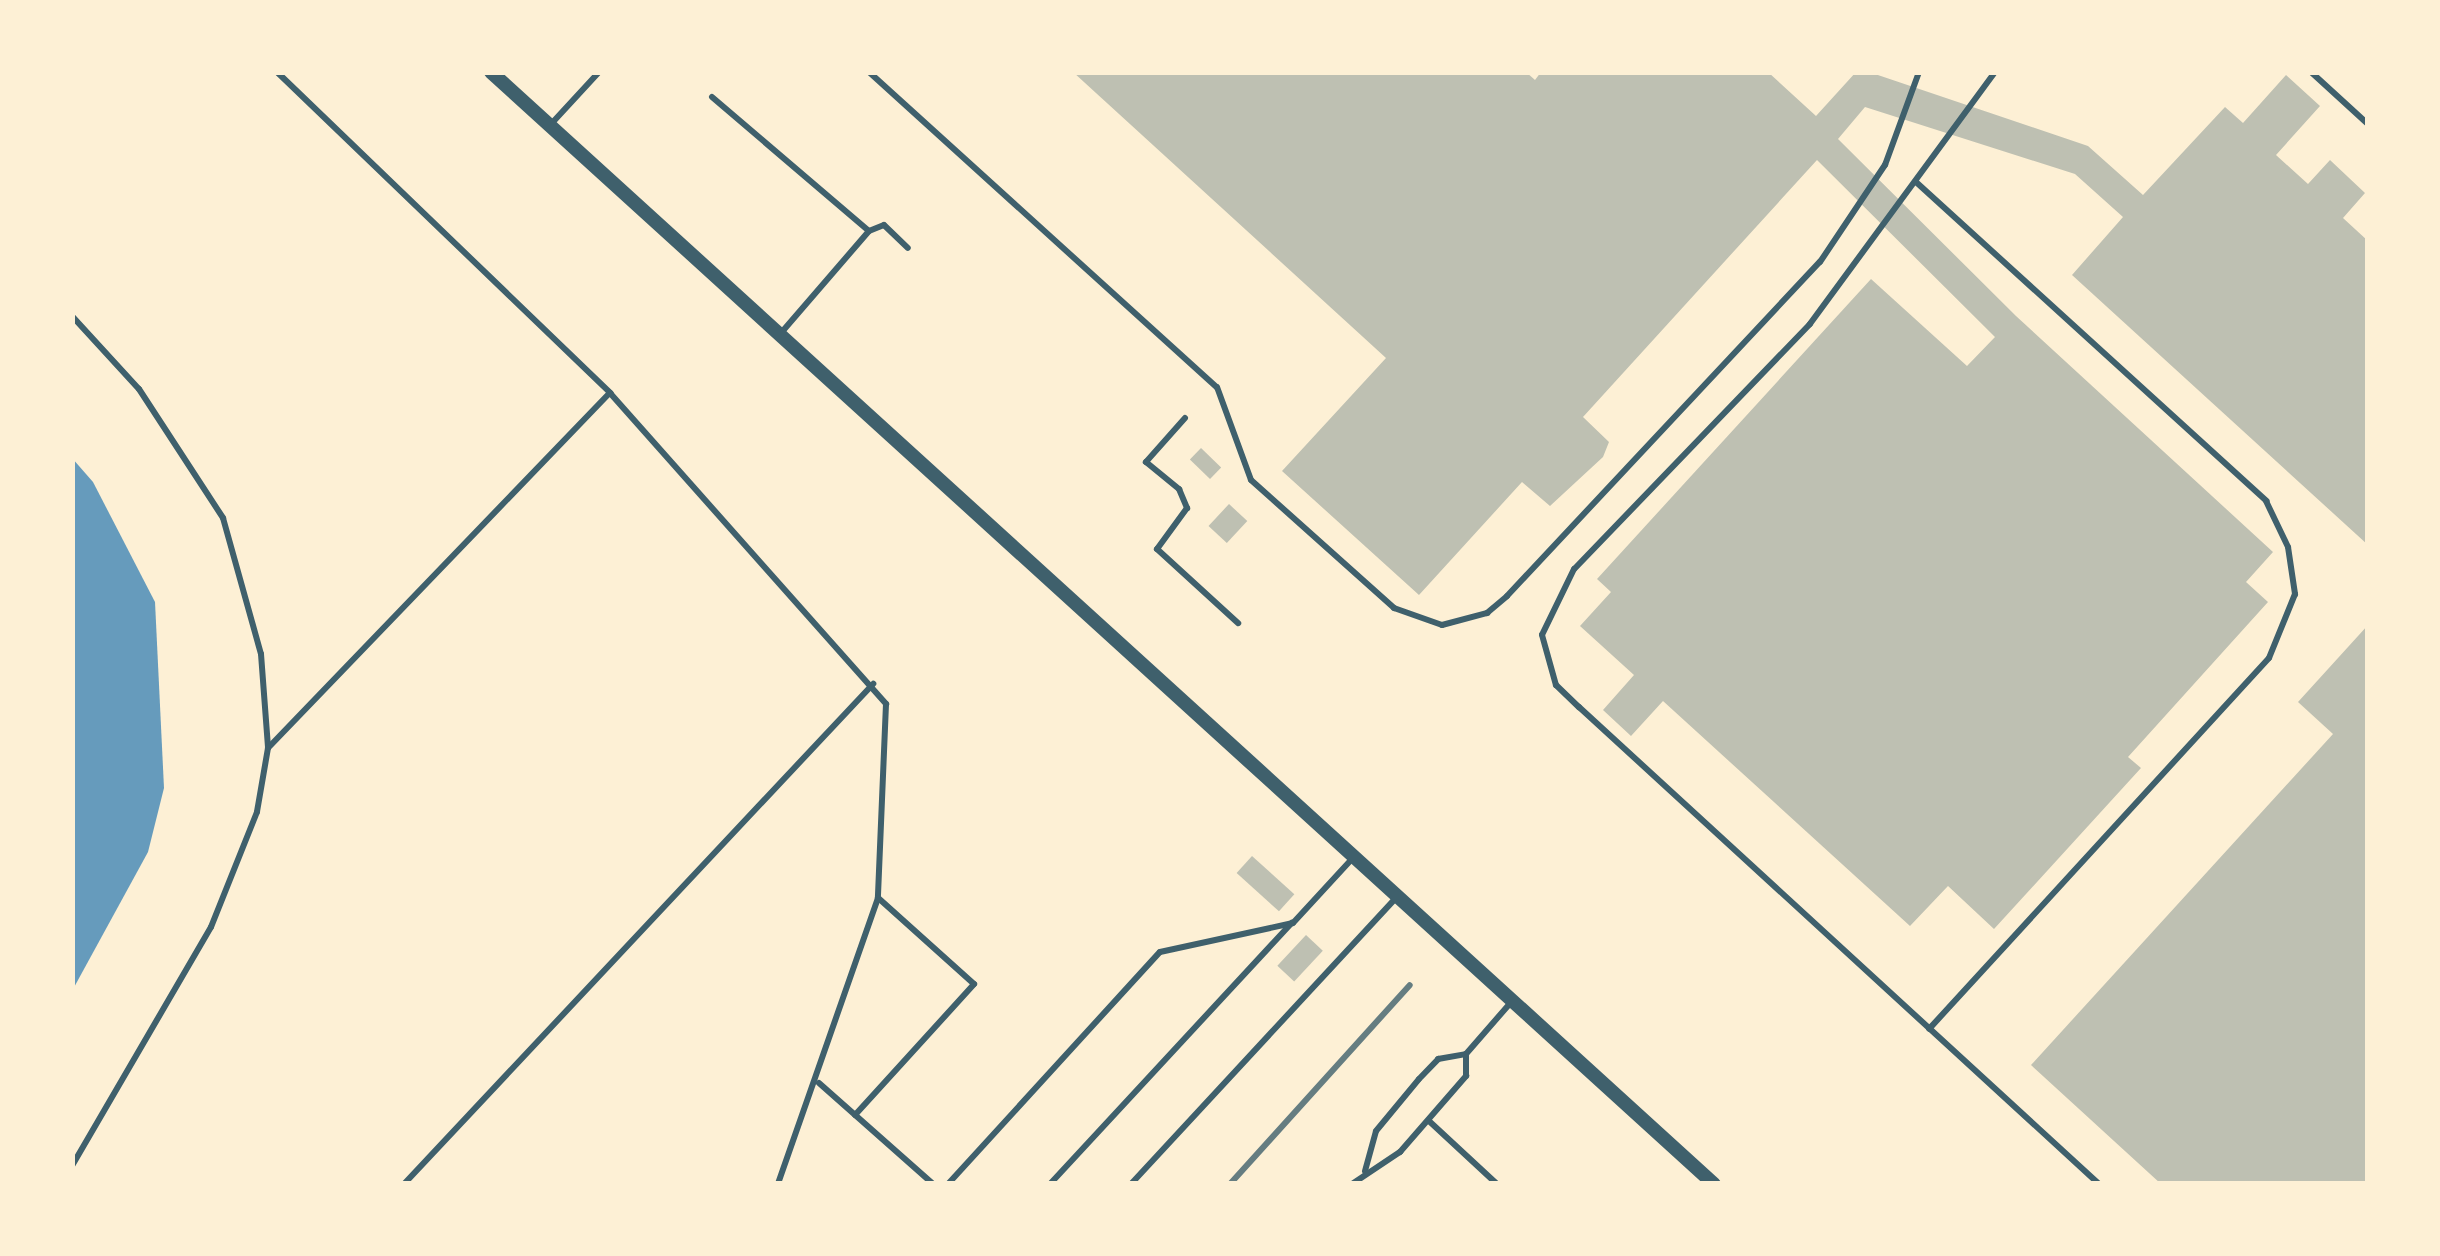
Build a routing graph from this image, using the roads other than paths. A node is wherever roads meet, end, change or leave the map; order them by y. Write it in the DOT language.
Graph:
graph roads {
  1 [pos="277,72"];
  2 [pos="490,72"];
  3 [pos="599,72"];
  4 [pos="869,72"];
  5 [pos="1919,72"];
  6 [pos="1995,72"];
  7 [pos="2311,72"];
  8 [pos="712,97"];
  9 [pos="2368,124"];
  10 [pos="549,125"];
  11 [pos="1916,182"];
  12 [pos="869,230"];
  13 [pos="908,248"];
  14 [pos="72,316"];
  15 [pos="779,336"];
  16 [pos="610,393"];
  17 [pos="1185,418"];
  18 [pos="1238,623"];
  19 [pos="873,684"];
  20 [pos="268,748"];
  21 [pos="1354,856"];
  22 [pos="1399,895"];
  23 [pos="878,898"];
  24 [pos="1293,922"];
  25 [pos="1514,999"];
  26 [pos="1930,1029"];
  27 [pos="1466,1054"];
  28 [pos="819,1084"];
  29 [pos="855,1115"];
  30 [pos="1428,1120"];
  31 [pos="72,1166"];
  32 [pos="1365,1171"];
  33 [pos="404,1184"];
  34 [pos="778,1184"];
  35 [pos="933,1184"];
  36 [pos="948,1184"];
  37 [pos="1049,1184"];
  38 [pos="1131,1184"];
  39 [pos="1352,1184"];
  40 [pos="1497,1184"];
  41 [pos="1714,1184"];
  42 [pos="2099,1184"];
  1 -- 16 [label="lane"];
  2 -- 10 [label="street"];
  3 -- 10 [label="lane"];
  4 -- 5 [label="lane"];
  6 -- 11 [label="lane"];
  7 -- 9 [label="lane"];
  8 -- 12 [label="lane"];
  10 -- 15 [label="street"];
  11 -- 26 [label="lane"];
  11 -- 26 [label="lane"];
  12 -- 13 [label="lane"];
  12 -- 15 [label="lane"];
  14 -- 20 [label="lane"];
  15 -- 21 [label="street"];
  16 -- 19 [label="lane"];
  16 -- 20 [label="lane"];
  17 -- 18 [label="lane"];
  19 -- 23 [label="lane"];
  19 -- 33 [label="lane"];
  20 -- 31 [label="lane"];
  21 -- 22 [label="street"];
  21 -- 24 [label="lane"];
  22 -- 25 [label="street"];
  22 -- 38 [label="lane"];
  23 -- 28 [label="lane"];
  23 -- 29 [label="lane"];
  24 -- 36 [label="lane"];
  24 -- 37 [label="lane"];
  25 -- 27 [label="lane"];
  25 -- 41 [label="street"];
  26 -- 42 [label="lane"];
  27 -- 30 [label="lane"];
  27 -- 32 [label="lane"];
  28 -- 29 [label="lane"];
  28 -- 34 [label="lane"];
  29 -- 35 [label="lane"];
  30 -- 32 [label="lane"];
  30 -- 40 [label="lane"];
  32 -- 39 [label="lane"];
}
